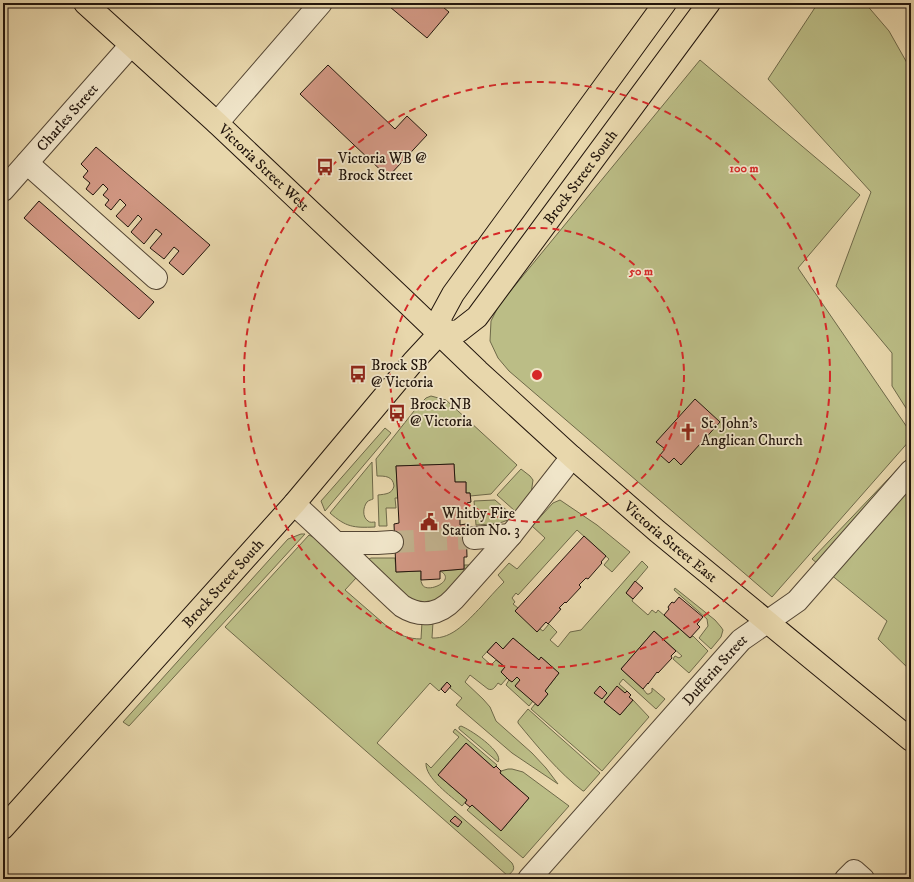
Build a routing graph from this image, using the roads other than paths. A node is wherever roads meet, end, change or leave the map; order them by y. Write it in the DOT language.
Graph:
graph roads {
  1 [pos="85,3"];
  2 [pos="321,3"];
  3 [pos="666,3"];
  4 [pos="709,3"];
  5 [pos="131,45"];
  6 [pos="217,123"];
  7 [pos="27,163"];
  8 [pos="3,190"];
  9 [pos="156,278"];
  10 [pos="439,334"];
  11 [pos="572,457"];
  12 [pos="911,471"];
  13 [pos="294,504"];
  14 [pos="511,535"];
  15 [pos="474,538"];
  16 [pos="392,542"];
  17 [pos="336,543"];
  18 [pos="768,622"];
  19 [pos="911,740"];
  20 [pos="3,828"];
  21 [pos="529,879"];
  22 [pos="846,879"];
  23 [pos="863,879"];
  1 -- 5 [label="main road, Victoria Street West"];
  2 -- 6 [label="street"];
  3 -- 10 [label="main road"];
  4 -- 10 [label="main road, Brock Street South"];
  5 -- 6 [label="main road, Victoria Street West"];
  5 -- 7 [label="street, Charles Street"];
  6 -- 10 [label="main road, Victoria Street West"];
  7 -- 8 [label="street, Charles Street"];
  7 -- 9 [label="street"];
  10 -- 11 [label="main road, Victoria Street East"];
  10 -- 13 [label="main road, Brock Street South"];
  11 -- 14 [label="street"];
  11 -- 18 [label="main road, Victoria Street East"];
  12 -- 18 [label="street, Dufferin Street"];
  13 -- 17 [label="street"];
  13 -- 20 [label="main road, Brock Street South"];
  14 -- 15 [label="street"];
  14 -- 17 [label="street"];
  16 -- 17 [label="street"];
  18 -- 19 [label="main road, Victoria Street East"];
  18 -- 21 [label="street, Dufferin Street"];
  22 -- 23 [label="street"];
}
